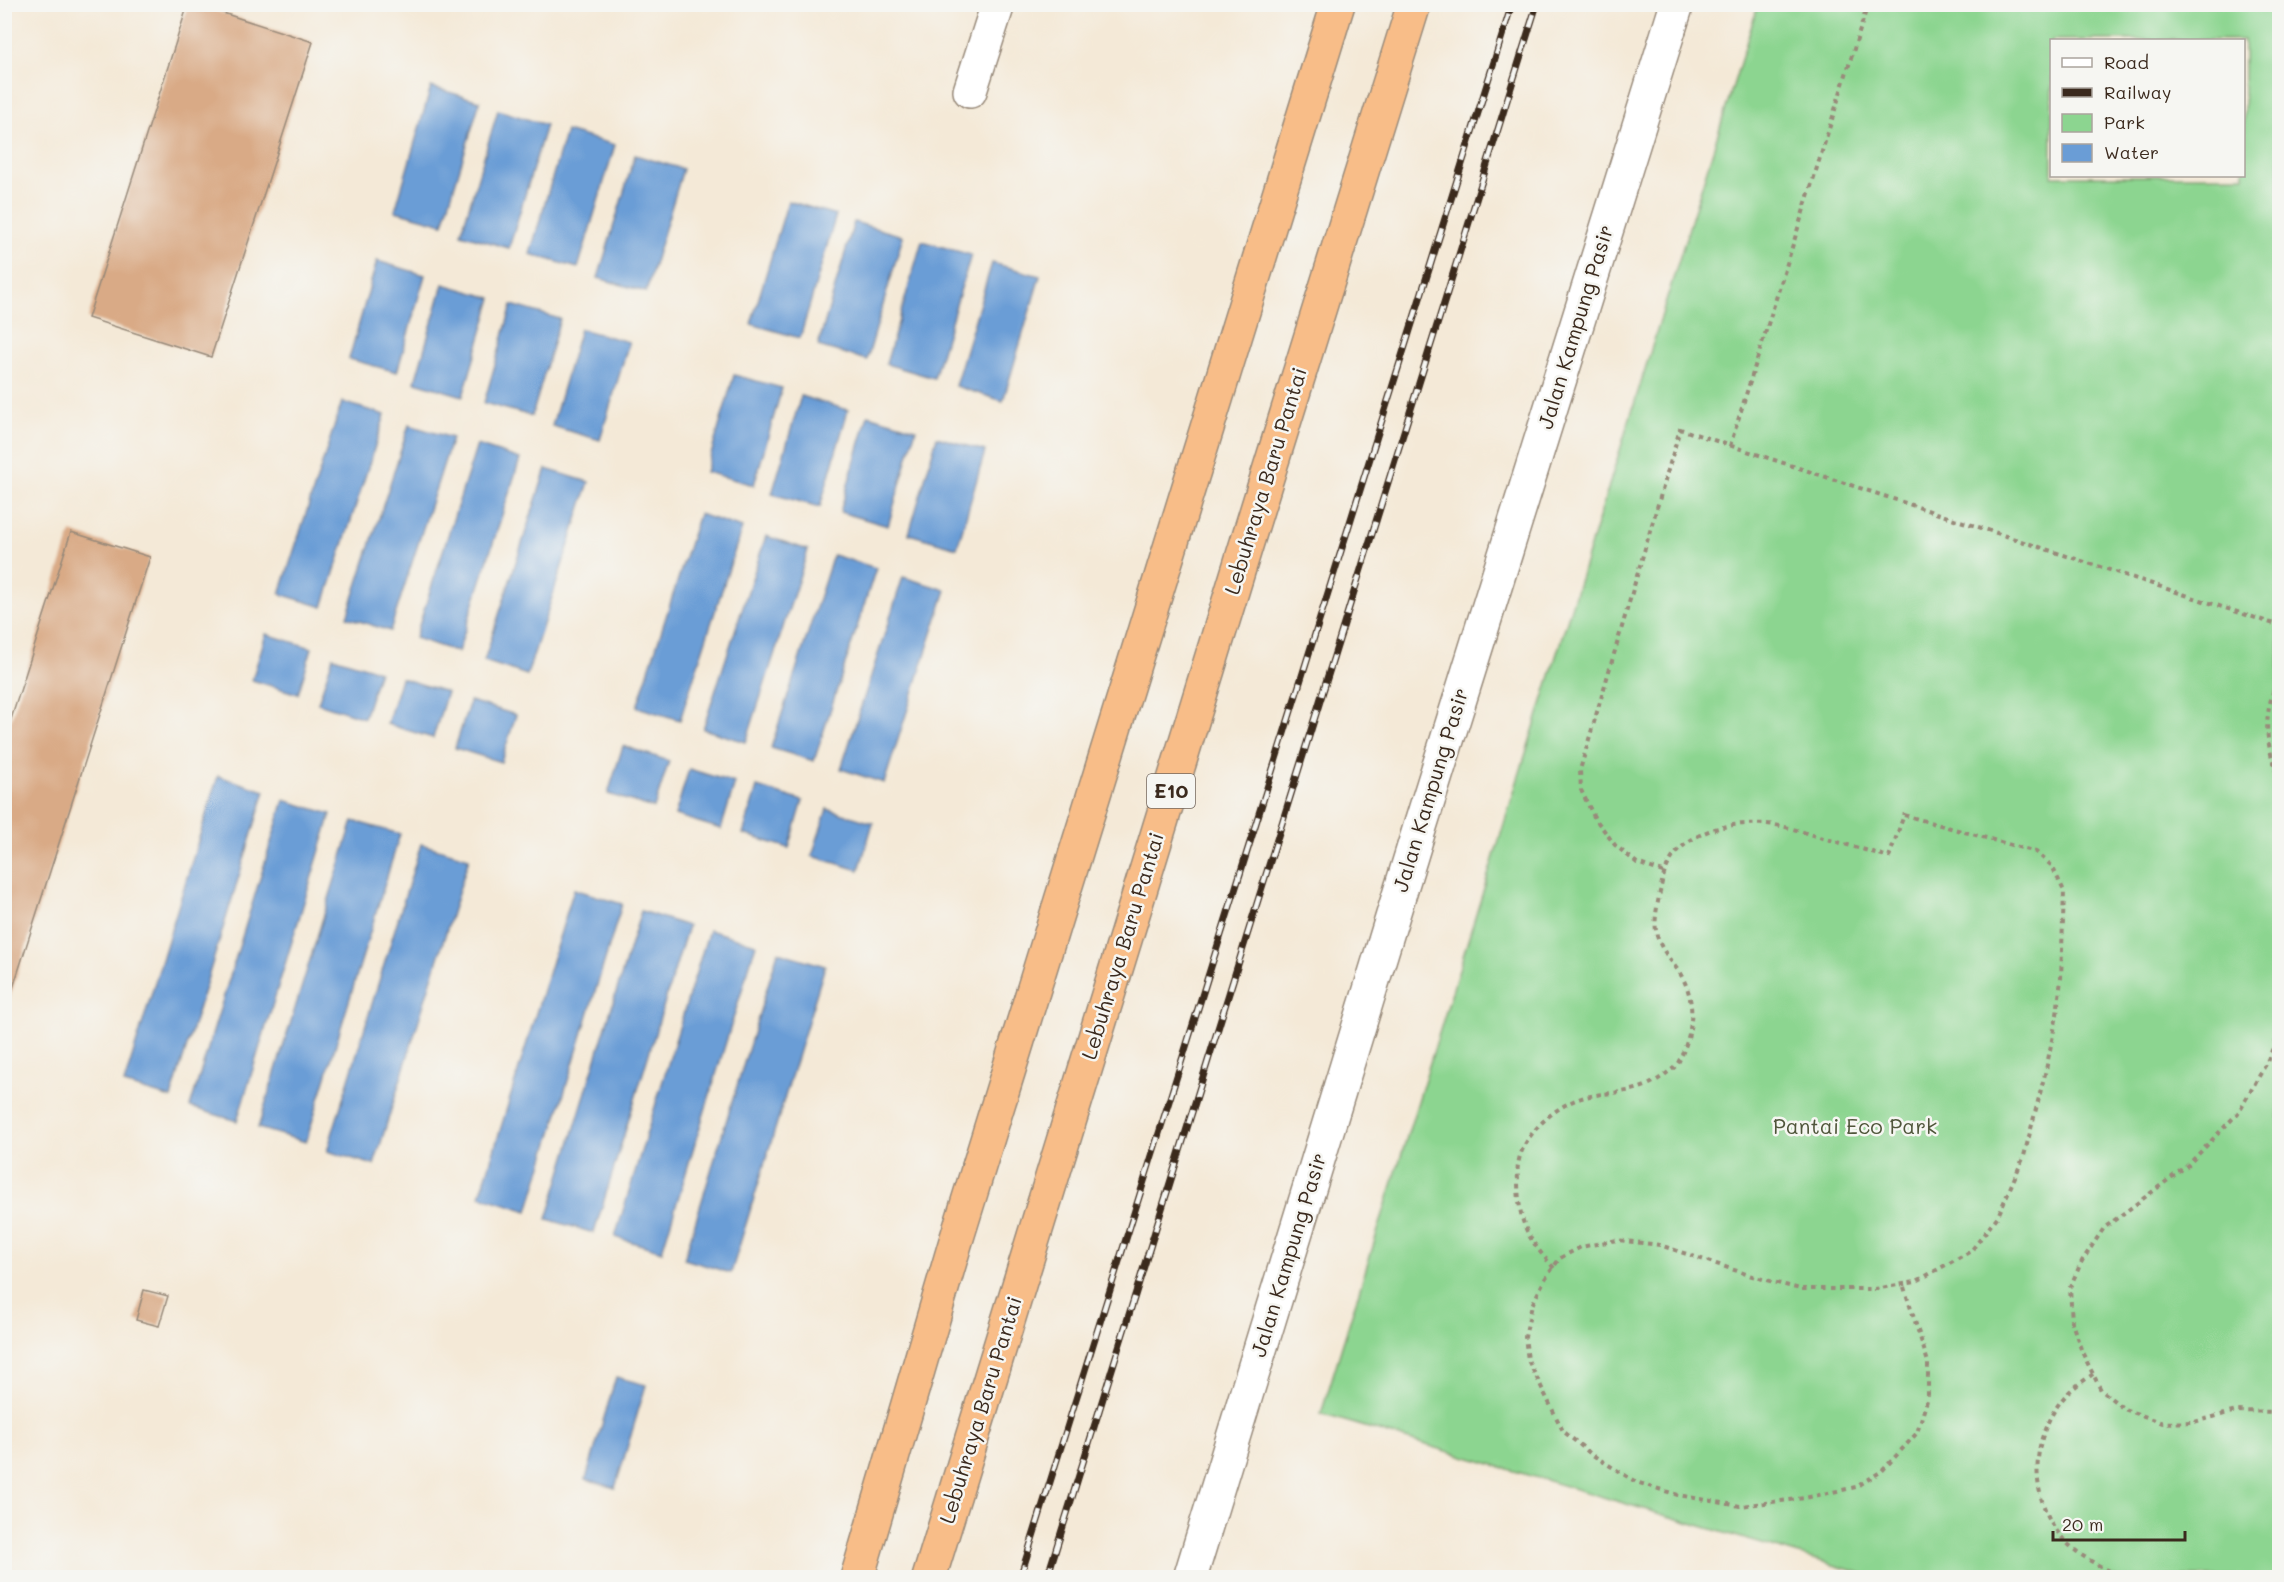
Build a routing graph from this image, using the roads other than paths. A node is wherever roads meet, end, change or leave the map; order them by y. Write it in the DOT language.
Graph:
graph roads {
  1 [pos="998,4"];
  2 [pos="1338,4"];
  3 [pos="1414,4"];
  4 [pos="1677,4"];
  5 [pos="970,91"];
  6 [pos="857,1578"];
  7 [pos="929,1578"];
  8 [pos="1190,1578"];
  1 -- 5 [label="street"];
  2 -- 6 [label="highway"];
  3 -- 7 [label="highway, Lebuhraya Baru Pantai / E10"];
  4 -- 8 [label="street, Jalan Kampung Pasir"];
}
